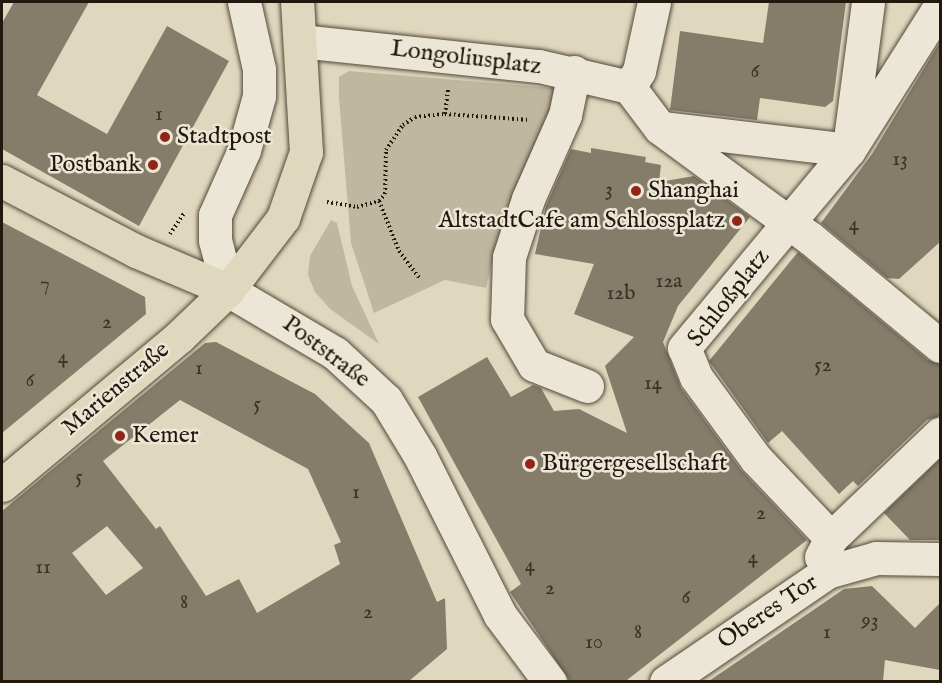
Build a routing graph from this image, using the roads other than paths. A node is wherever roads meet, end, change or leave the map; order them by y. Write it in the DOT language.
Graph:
graph roads {
  1 [pos="244,2"];
  2 [pos="297,2"];
  3 [pos="654,2"];
  4 [pos="868,2"];
  5 [pos="940,6"];
  6 [pos="300,41"];
  7 [pos="574,72"];
  8 [pos="629,87"];
  9 [pos="660,128"];
  10 [pos="849,150"];
  11 [pos="2,181"];
  12 [pos="788,223"];
  13 [pos="228,290"];
  14 [pos="940,346"];
  15 [pos="587,386"];
  16 [pos="940,434"];
  17 [pos="2,485"];
  18 [pos="831,538"];
  19 [pos="940,559"];
  20 [pos="808,583"];
  21 [pos="550,681"];
  22 [pos="666,681"];
  1 -- 13 [label="street"];
  2 -- 6 [label="main road, Marienstraße"];
  3 -- 8 [label="street"];
  4 -- 10 [label="street"];
  5 -- 10 [label="street, Schloßplatz"];
  6 -- 7 [label="street, Longoliusplatz"];
  6 -- 13 [label="main road, Marienstraße"];
  7 -- 8 [label="street, Longoliusplatz"];
  7 -- 15 [label="street"];
  8 -- 9 [label="street"];
  9 -- 10 [label="street"];
  9 -- 12 [label="street"];
  10 -- 12 [label="street, Schloßplatz"];
  11 -- 13 [label="main road, Poststraße"];
  12 -- 14 [label="street"];
  12 -- 18 [label="street, Schloßplatz"];
  13 -- 17 [label="main road, Marienstraße"];
  13 -- 21 [label="street, Poststraße"];
  16 -- 18 [label="street"];
  18 -- 20 [label="street"];
  19 -- 20 [label="street, Oberes Tor"];
  20 -- 22 [label="street, Oberes Tor"];
}
